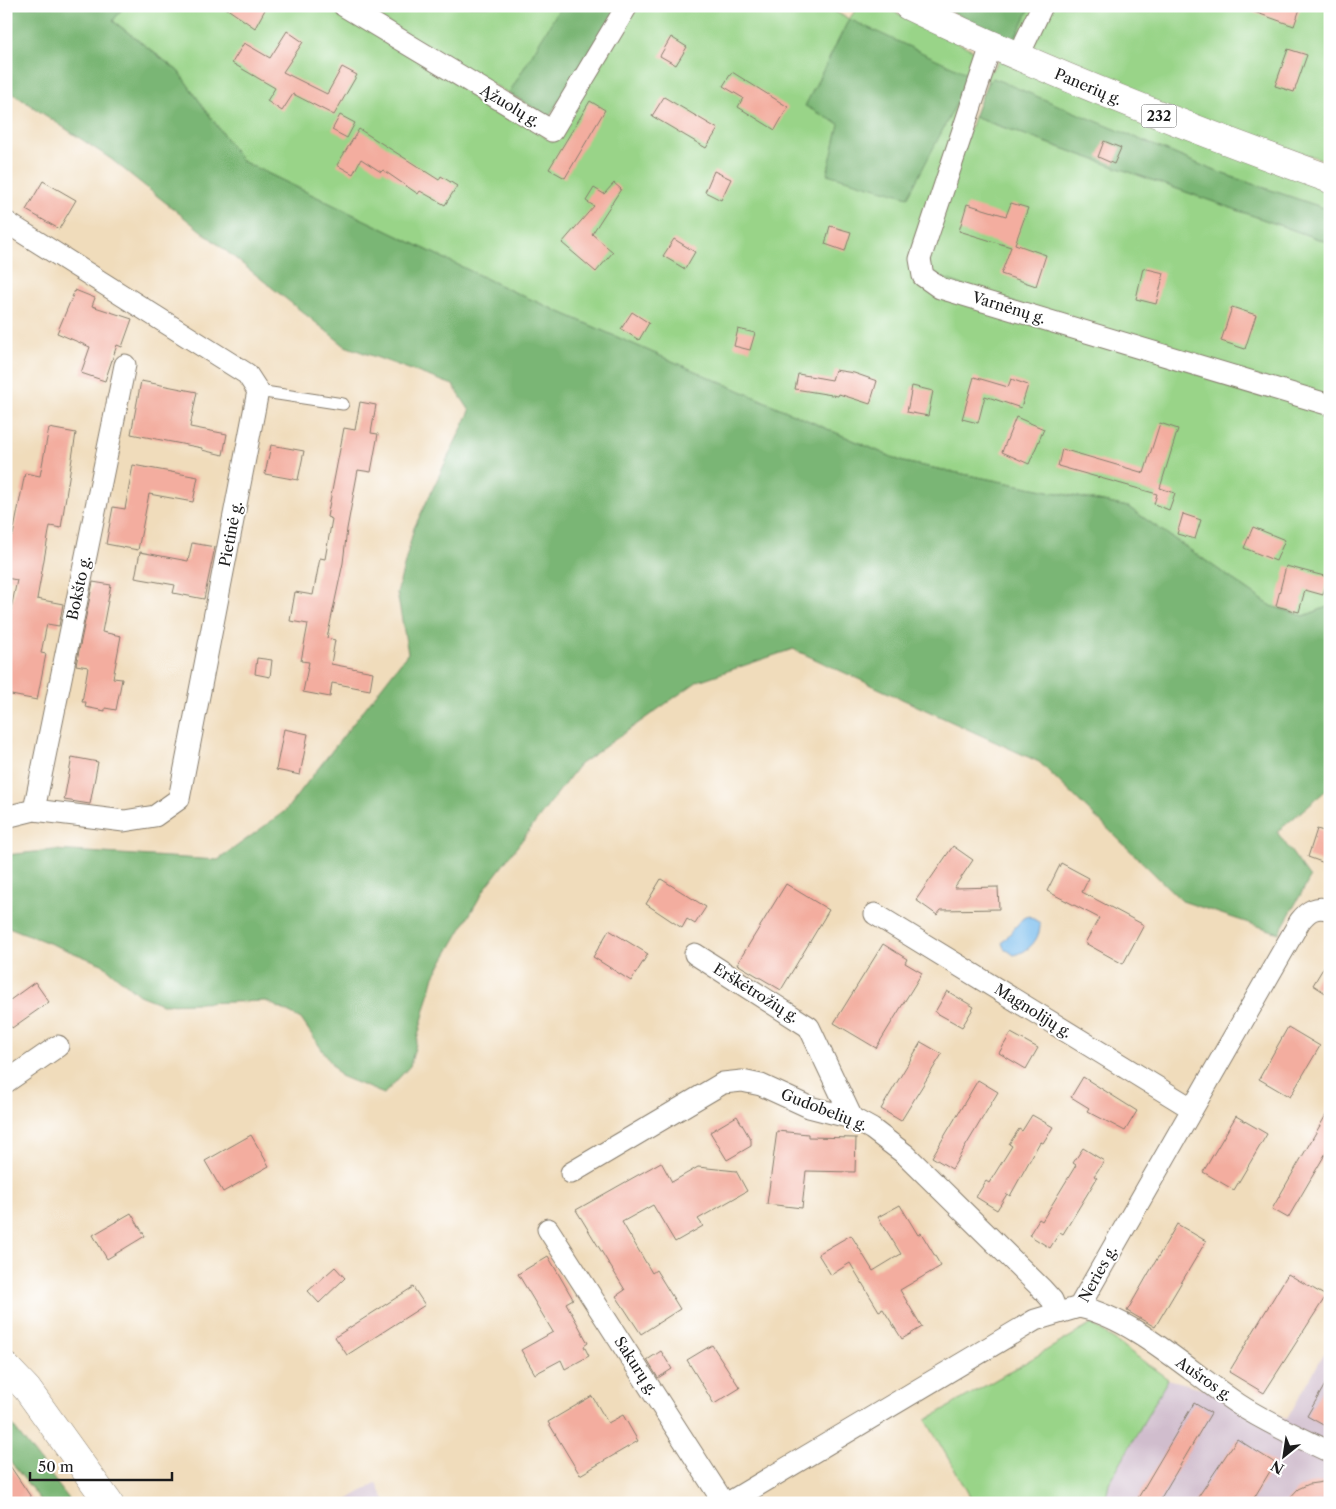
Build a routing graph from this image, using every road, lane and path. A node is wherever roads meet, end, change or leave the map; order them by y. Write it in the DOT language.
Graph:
graph roads {
  1 [pos="344,6"];
  2 [pos="627,6"];
  3 [pos="908,6"];
  4 [pos="1042,6"];
  5 [pos="991,46"];
  6 [pos="1018,57"];
  7 [pos="1330,178"];
  8 [pos="6,222"];
  9 [pos="125,365"];
  10 [pos="258,391"];
  11 [pos="343,404"];
  12 [pos="1330,405"];
  13 [pos="34,810"];
  14 [pos="6,817"];
  15 [pos="1330,910"];
  16 [pos="875,914"];
  17 [pos="694,954"];
  18 [pos="58,1046"];
  19 [pos="6,1082"];
  20 [pos="1190,1108"];
  21 [pos="852,1118"];
  22 [pos="571,1173"];
  23 [pos="548,1228"];
  24 [pos="1079,1307"];
  25 [pos="1057,1312"];
  26 [pos="6,1367"];
  27 [pos="1330,1452"];
  28 [pos="109,1503"];
  29 [pos="724,1503"];
  30 [pos="728,1503"];
  1 -- 2 [label="street, Ąžuolų g."];
  3 -- 5 [label="main road, Panerių g. / 232"];
  4 -- 6 [label="street"];
  5 -- 6 [label="main road, Panerių g. / 232"];
  5 -- 12 [label="street, Varnėnų g."];
  6 -- 7 [label="main road, Panerių g. / 232"];
  8 -- 10 [label="street"];
  9 -- 13 [label="street, Bokšto g."];
  10 -- 11 [label="lane"];
  10 -- 13 [label="street, Pietinė g."];
  13 -- 14 [label="street, Pietinė g."];
  15 -- 20 [label="street, Neries g."];
  16 -- 20 [label="street, Magnolijų g."];
  17 -- 21 [label="street, Erškėtrožių g."];
  18 -- 19 [label="street"];
  20 -- 24 [label="street, Neries g."];
  21 -- 22 [label="street, Gudobelių g."];
  21 -- 25 [label="street, Gudobelių g."];
  23 -- 29 [label="street, Sakurų g."];
  24 -- 25 [label="street, Neries g."];
  24 -- 27 [label="street, Aušros g."];
  25 -- 30 [label="street, Neries g."];
  26 -- 28 [label="main road"];
}
